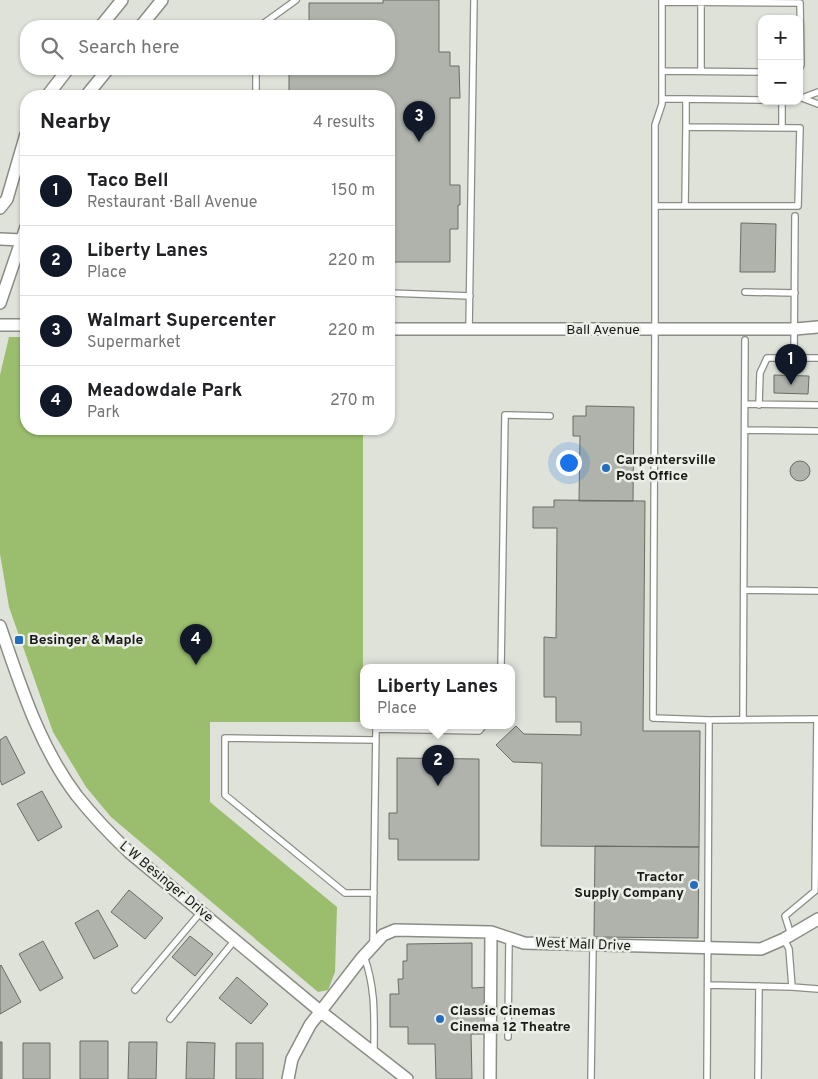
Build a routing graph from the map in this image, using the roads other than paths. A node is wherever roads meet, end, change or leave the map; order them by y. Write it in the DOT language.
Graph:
graph roads {
  1 [pos="122,0"];
  2 [pos="162,0"];
  3 [pos="296,0"];
  4 [pos="474,0"];
  5 [pos="662,1"];
  6 [pos="701,2"];
  7 [pos="800,2"];
  8 [pos="106,20"];
  9 [pos="146,20"];
  10 [pos="268,20"];
  11 [pos="801,60"];
  12 [pos="662,71"];
  13 [pos="701,71"];
  14 [pos="758,72"];
  15 [pos="63,75"];
  16 [pos="103,75"];
  17 [pos="256,75"];
  18 [pos="52,90"];
  19 [pos="91,90"];
  20 [pos="256,90"];
  21 [pos="818,92"];
  22 [pos="803,97"];
  23 [pos="662,98"];
  24 [pos="803,99"];
  25 [pos="686,100"];
  26 [pos="758,100"];
  27 [pos="818,104"];
  28 [pos="782,105"];
  29 [pos="686,127"];
  30 [pos="782,128"];
  31 [pos="20,170"];
  32 [pos="655,206"];
  33 [pos="685,206"];
  34 [pos="0,208"];
  35 [pos="795,216"];
  36 [pos="0,239"];
  37 [pos="20,240"];
  38 [pos="20,246"];
  39 [pos="745,292"];
  40 [pos="795,293"];
  41 [pos="395,294"];
  42 [pos="470,296"];
  43 [pos="0,303"];
  44 [pos="0,325"];
  45 [pos="20,325"];
  46 [pos="818,327"];
  47 [pos="395,329"];
  48 [pos="795,329"];
  49 [pos="470,330"];
  50 [pos="655,330"];
  51 [pos="745,340"];
  52 [pos="794,358"];
  53 [pos="818,358"];
  54 [pos="745,404"];
  55 [pos="759,405"];
  56 [pos="818,405"];
  57 [pos="550,416"];
  58 [pos="744,430"];
  59 [pos="818,431"];
  60 [pos="744,590"];
  61 [pos="818,591"];
  62 [pos="0,626"];
  63 [pos="501,664"];
  64 [pos="709,720"];
  65 [pos="743,720"];
  66 [pos="376,729"];
  67 [pos="376,729"];
  68 [pos="481,729"];
  69 [pos="376,740"];
  70 [pos="374,892"];
  71 [pos="200,912"];
  72 [pos="818,919"];
  73 [pos="491,932"];
  74 [pos="788,937"];
  75 [pos="509,938"];
  76 [pos="235,940"];
  77 [pos="373,945"];
  78 [pos="593,946"];
  79 [pos="708,948"];
  80 [pos="364,956"];
  81 [pos="708,985"];
  82 [pos="759,986"];
  83 [pos="792,987"];
  84 [pos="818,989"];
  85 [pos="135,990"];
  86 [pos="320,1011"];
  87 [pos="170,1019"];
  88 [pos="508,1037"];
  89 [pos="374,1053"];
  90 [pos="288,1079"];
  91 [pos="407,1079"];
  92 [pos="490,1079"];
  93 [pos="591,1079"];
  94 [pos="708,1079"];
  95 [pos="758,1079"];
  1 -- 8 [label="street"];
  2 -- 9 [label="street"];
  3 -- 10 [label="lane"];
  4 -- 42 [label="lane"];
  5 -- 6 [label="lane"];
  5 -- 12 [label="lane"];
  6 -- 7 [label="lane"];
  6 -- 13 [label="lane"];
  7 -- 11 [label="lane"];
  12 -- 13 [label="lane"];
  12 -- 23 [label="lane"];
  13 -- 14 [label="lane"];
  15 -- 18 [label="street"];
  16 -- 19 [label="street"];
  17 -- 20 [label="lane"];
  21 -- 22 [label="lane"];
  23 -- 25 [label="lane"];
  23 -- 32 [label="lane"];
  24 -- 27 [label="lane"];
  25 -- 26 [label="lane"];
  25 -- 29 [label="lane"];
  28 -- 30 [label="lane"];
  29 -- 30 [label="lane"];
  29 -- 33 [label="lane"];
  30 -- 33 [label="lane"];
  31 -- 34 [label="street"];
  32 -- 33 [label="lane"];
  32 -- 50 [label="lane"];
  35 -- 40 [label="lane"];
  36 -- 37 [label="street"];
  38 -- 43 [label="street"];
  39 -- 40 [label="lane"];
  40 -- 48 [label="lane"];
  41 -- 42 [label="lane"];
  42 -- 49 [label="lane"];
  44 -- 45 [label="street"];
  46 -- 48 [label="street, Ball Avenue"];
  47 -- 49 [label="street, Ball Avenue"];
  48 -- 50 [label="street, Ball Avenue"];
  48 -- 52 [label="lane"];
  49 -- 50 [label="street, Ball Avenue"];
  50 -- 64 [label="lane"];
  51 -- 54 [label="lane"];
  52 -- 53 [label="lane"];
  52 -- 55 [label="lane"];
  54 -- 55 [label="lane"];
  54 -- 58 [label="lane"];
  55 -- 56 [label="lane"];
  57 -- 63 [label="lane"];
  58 -- 59 [label="lane"];
  58 -- 60 [label="lane"];
  60 -- 61 [label="lane"];
  60 -- 65 [label="lane"];
  62 -- 71 [label="street, L W Besinger Drive"];
  64 -- 65 [label="lane"];
  64 -- 79 [label="lane"];
  65 -- 74 [label="lane"];
  66 -- 69 [label="lane"];
  67 -- 68 [label="lane"];
  69 -- 70 [label="lane"];
  69 -- 70 [label="lane"];
  70 -- 77 [label="lane"];
  71 -- 76 [label="street, L W Besinger Drive"];
  71 -- 85 [label="lane"];
  72 -- 74 [label="street, West Mall Drive"];
  73 -- 75 [label="street, West Mall Drive"];
  73 -- 77 [label="street, West Mall Drive"];
  73 -- 92 [label="street"];
  74 -- 79 [label="street, West Mall Drive"];
  74 -- 83 [label="lane"];
  75 -- 78 [label="street, West Mall Drive"];
  75 -- 88 [label="lane"];
  76 -- 86 [label="street, L W Besinger Drive"];
  76 -- 87 [label="lane"];
  77 -- 80 [label="street, West Mall Drive"];
  78 -- 79 [label="street, West Mall Drive"];
  78 -- 93 [label="lane"];
  79 -- 81 [label="lane"];
  80 -- 86 [label="street, West Mall Drive"];
  80 -- 89 [label="lane"];
  81 -- 82 [label="lane"];
  81 -- 94 [label="lane"];
  82 -- 83 [label="lane"];
  82 -- 95 [label="lane"];
  83 -- 84 [label="lane"];
  86 -- 89 [label="street, L W Besinger Drive"];
  86 -- 90 [label="street, West Mall Drive"];
  89 -- 91 [label="street, L W Besinger Drive"];
}
